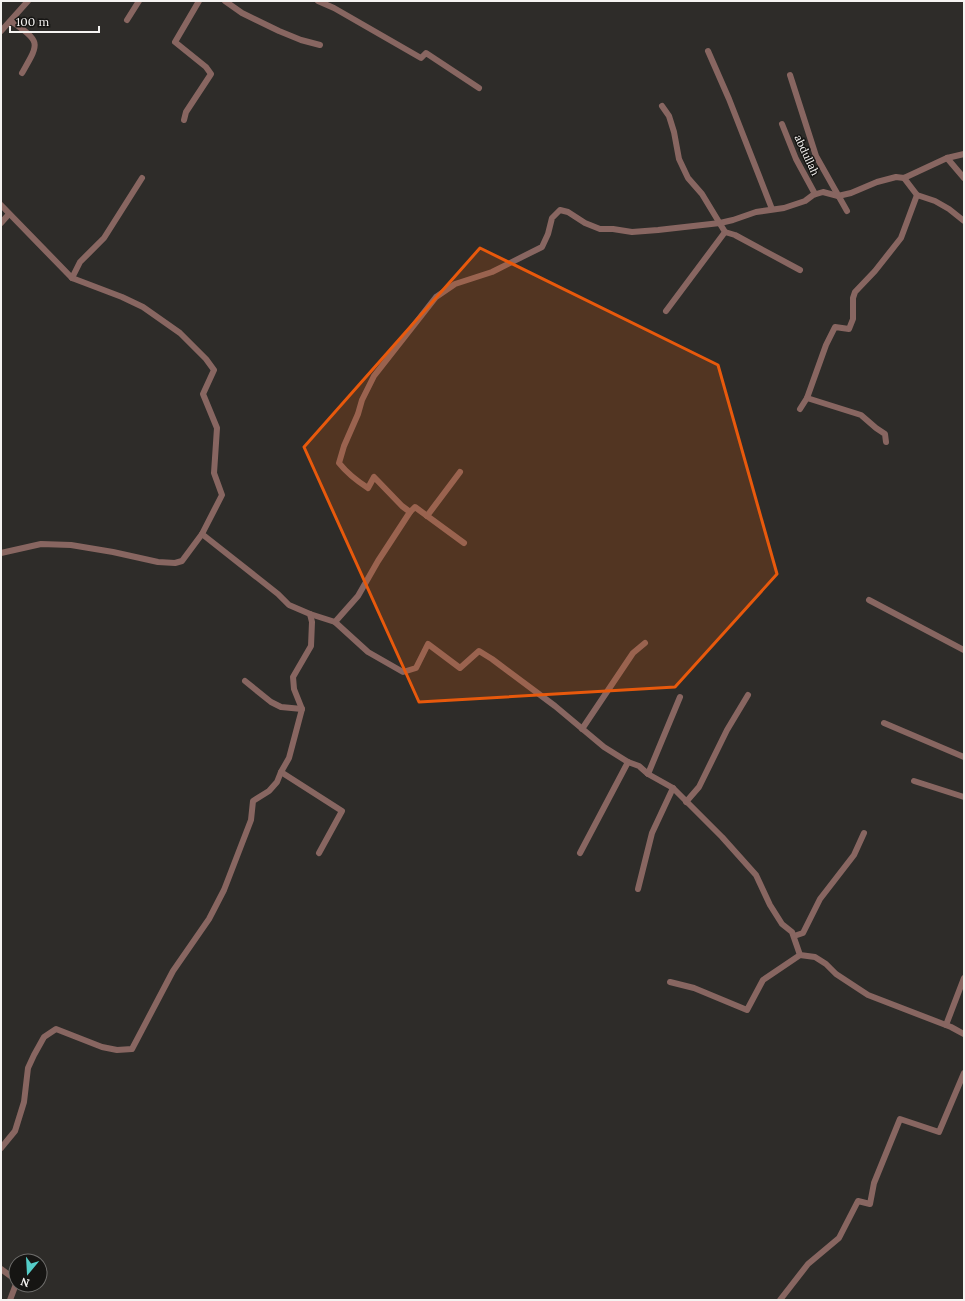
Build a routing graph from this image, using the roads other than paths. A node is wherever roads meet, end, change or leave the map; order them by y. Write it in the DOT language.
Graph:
graph roads {
  1 [pos="28,1"];
  2 [pos="139,1"];
  3 [pos="199,1"];
  4 [pos="225,1"];
  5 [pos="318,1"];
  6 [pos="127,20"];
  7 [pos="11,21"];
  8 [pos="1,31"];
  9 [pos="320,45"];
  10 [pos="708,51"];
  11 [pos="22,73"];
  12 [pos="790,75"];
  13 [pos="479,88"];
  14 [pos="662,106"];
  15 [pos="184,120"];
  16 [pos="782,124"];
  17 [pos="964,154"];
  18 [pos="947,158"];
  19 [pos="142,178"];
  20 [pos="904,178"];
  21 [pos="964,178"];
  22 [pos="815,194"];
  23 [pos="917,195"];
  24 [pos="838,196"];
  25 [pos="1,205"];
  26 [pos="772,209"];
  27 [pos="847,211"];
  28 [pos="9,214"];
  29 [pos="964,221"];
  30 [pos="1,223"];
  31 [pos="720,223"];
  32 [pos="725,232"];
  33 [pos="800,270"];
  34 [pos="72,278"];
  35 [pos="666,311"];
  36 [pos="807,398"];
  37 [pos="800,409"];
  38 [pos="886,442"];
  39 [pos="460,472"];
  40 [pos="410,512"];
  41 [pos="427,516"];
  42 [pos="202,534"];
  43 [pos="464,543"];
  44 [pos="1,553"];
  45 [pos="868,600"];
  46 [pos="310,614"];
  47 [pos="335,622"];
  48 [pos="645,643"];
  49 [pos="964,650"];
  50 [pos="245,682"];
  51 [pos="748,695"];
  52 [pos="680,697"];
  53 [pos="302,709"];
  54 [pos="884,723"];
  55 [pos="582,729"];
  56 [pos="964,757"];
  57 [pos="628,762"];
  58 [pos="281,772"];
  59 [pos="648,774"];
  60 [pos="914,781"];
  61 [pos="673,788"];
  62 [pos="964,797"];
  63 [pos="686,802"];
  64 [pos="864,833"];
  65 [pos="319,853"];
  66 [pos="580,853"];
  67 [pos="638,889"];
  68 [pos="794,936"];
  69 [pos="800,955"];
  70 [pos="964,978"];
  71 [pos="670,982"];
  72 [pos="946,1025"];
  73 [pos="964,1034"];
  74 [pos="964,1072"];
  75 [pos="1,1148"];
  76 [pos="780,1300"];
  1 -- 7 [label="street"];
  2 -- 6 [label="street"];
  3 -- 15 [label="street"];
  4 -- 9 [label="street"];
  5 -- 13 [label="street"];
  7 -- 8 [label="street"];
  7 -- 11 [label="street"];
  10 -- 26 [label="street"];
  12 -- 24 [label="street"];
  14 -- 31 [label="street"];
  16 -- 22 [label="street, abdullah"];
  17 -- 18 [label="street"];
  18 -- 20 [label="street"];
  18 -- 21 [label="street"];
  19 -- 34 [label="street"];
  20 -- 23 [label="street"];
  20 -- 24 [label="street"];
  22 -- 24 [label="street"];
  22 -- 26 [label="street"];
  23 -- 29 [label="street"];
  23 -- 36 [label="street"];
  24 -- 27 [label="street"];
  25 -- 28 [label="street"];
  26 -- 31 [label="street"];
  28 -- 30 [label="street"];
  28 -- 34 [label="street"];
  31 -- 32 [label="street"];
  31 -- 40 [label="street"];
  32 -- 33 [label="street"];
  32 -- 35 [label="street"];
  34 -- 42 [label="street"];
  36 -- 37 [label="street"];
  36 -- 38 [label="street"];
  39 -- 41 [label="street"];
  40 -- 41 [label="street"];
  40 -- 47 [label="street"];
  41 -- 43 [label="street"];
  42 -- 44 [label="street"];
  42 -- 46 [label="street"];
  45 -- 49 [label="street"];
  46 -- 47 [label="street"];
  46 -- 53 [label="street"];
  47 -- 55 [label="street"];
  48 -- 55 [label="street"];
  50 -- 53 [label="street"];
  51 -- 63 [label="street"];
  52 -- 59 [label="street"];
  53 -- 58 [label="street"];
  54 -- 56 [label="street"];
  55 -- 57 [label="street"];
  57 -- 59 [label="street"];
  57 -- 66 [label="street"];
  58 -- 65 [label="street"];
  58 -- 75 [label="street"];
  59 -- 61 [label="street"];
  60 -- 62 [label="street"];
  61 -- 63 [label="street"];
  61 -- 67 [label="street"];
  63 -- 68 [label="street"];
  64 -- 68 [label="street"];
  68 -- 69 [label="street"];
  69 -- 71 [label="street"];
  69 -- 72 [label="street"];
  70 -- 72 [label="street"];
  72 -- 73 [label="street"];
  74 -- 76 [label="street"];
}
